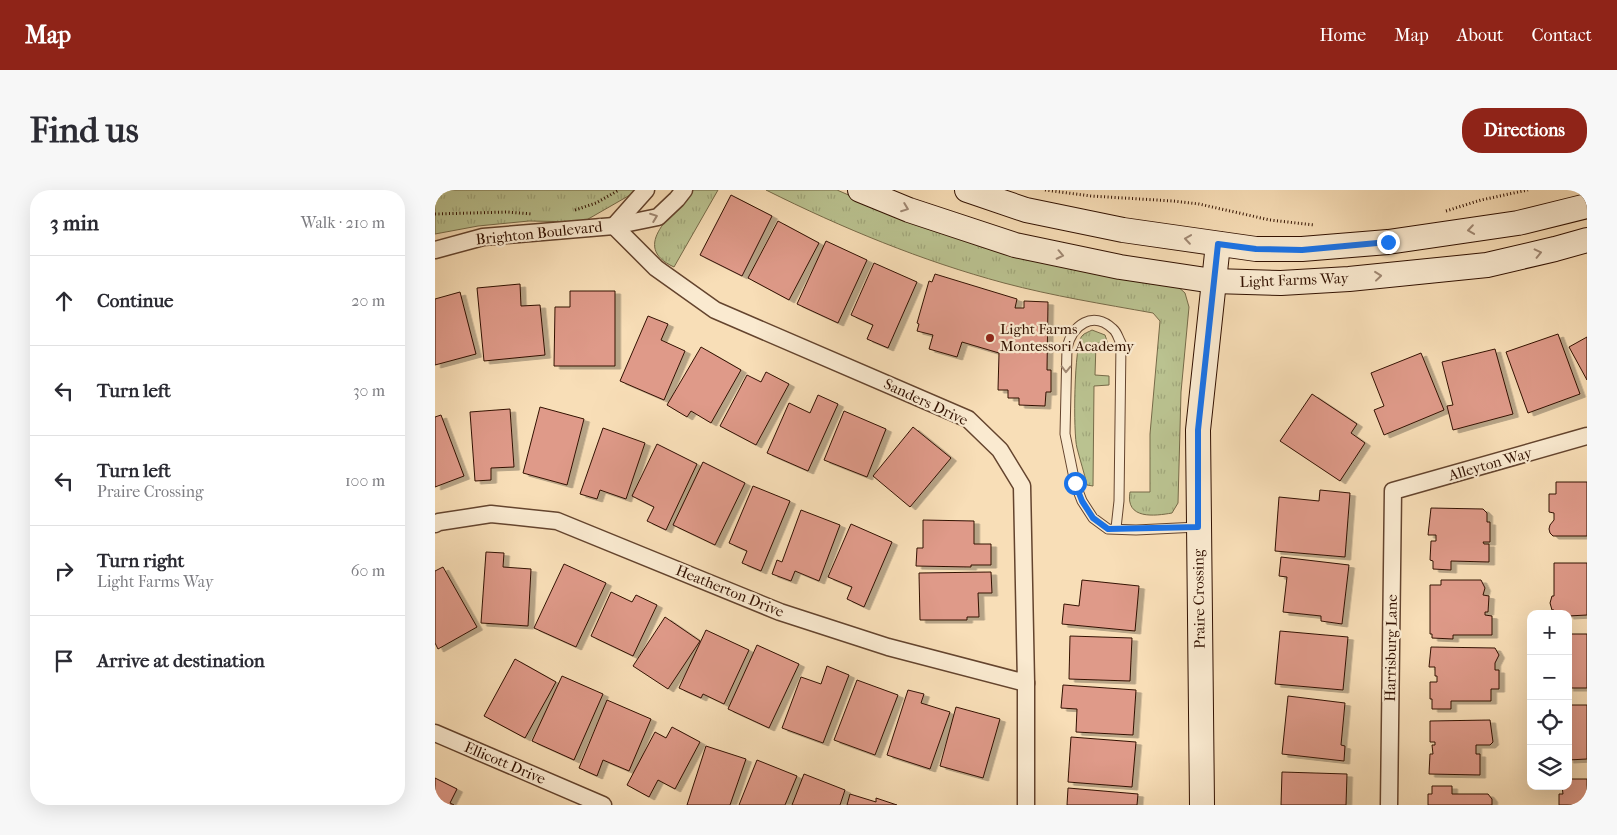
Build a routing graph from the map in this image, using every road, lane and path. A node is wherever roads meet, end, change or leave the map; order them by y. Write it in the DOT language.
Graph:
graph roads {
  1 [pos="619,190"];
  2 [pos="646,190"];
  3 [pos="684,190"];
  4 [pos="860,190"];
  5 [pos="967,190"];
  6 [pos="1045,190"];
  7 [pos="1528,190"];
  8 [pos="1587,206"];
  9 [pos="567,211"];
  10 [pos="1443,212"];
  11 [pos="435,214"];
  12 [pos="533,214"];
  13 [pos="615,226"];
  14 [pos="1319,226"];
  15 [pos="1587,240"];
  16 [pos="1218,244"];
  17 [pos="435,250"];
  18 [pos="1213,281"];
  19 [pos="1587,436"];
  20 [pos="1393,491"];
  21 [pos="435,524"];
  22 [pos="1198,527"];
  23 [pos="1116,528"];
  24 [pos="1026,683"];
  25 [pos="435,733"];
  26 [pos="603,805"];
  27 [pos="1025,805"];
  28 [pos="1202,805"];
  29 [pos="1389,805"];
  1 -- 9 [label="path"];
  2 -- 13 [label="street, Brighton Boulevard"];
  13 -- 3 [label="street, Brighton Boulevard, one-way"];
  4 -- 18 [label="street, Light Farms Way, one-way"];
  16 -- 5 [label="street, Light Farms Way, one-way"];
  6 -- 14 [label="path"];
  7 -- 10 [label="path"];
  8 -- 16 [label="street, Light Farms Way, one-way"];
  11 -- 12 [label="path"];
  13 -- 17 [label="street, Brighton Boulevard"];
  13 -- 24 [label="street, Sanders Drive"];
  18 -- 15 [label="street, Light Farms Way, one-way"];
  16 -- 18 [label="street, Praire Crossing"];
  18 -- 22 [label="street, Praire Crossing"];
  19 -- 20 [label="street, Alleyton Way"];
  20 -- 29 [label="street, Harrisburg Lane"];
  21 -- 24 [label="street, Heatherton Drive"];
  22 -- 23 [label="lane"];
  22 -- 28 [label="street, Praire Crossing"];
  23 -- 23 [label="lane, one-way"];
  24 -- 27 [label="street, Sanders Drive"];
  25 -- 26 [label="street, Ellicott Drive"];
}
